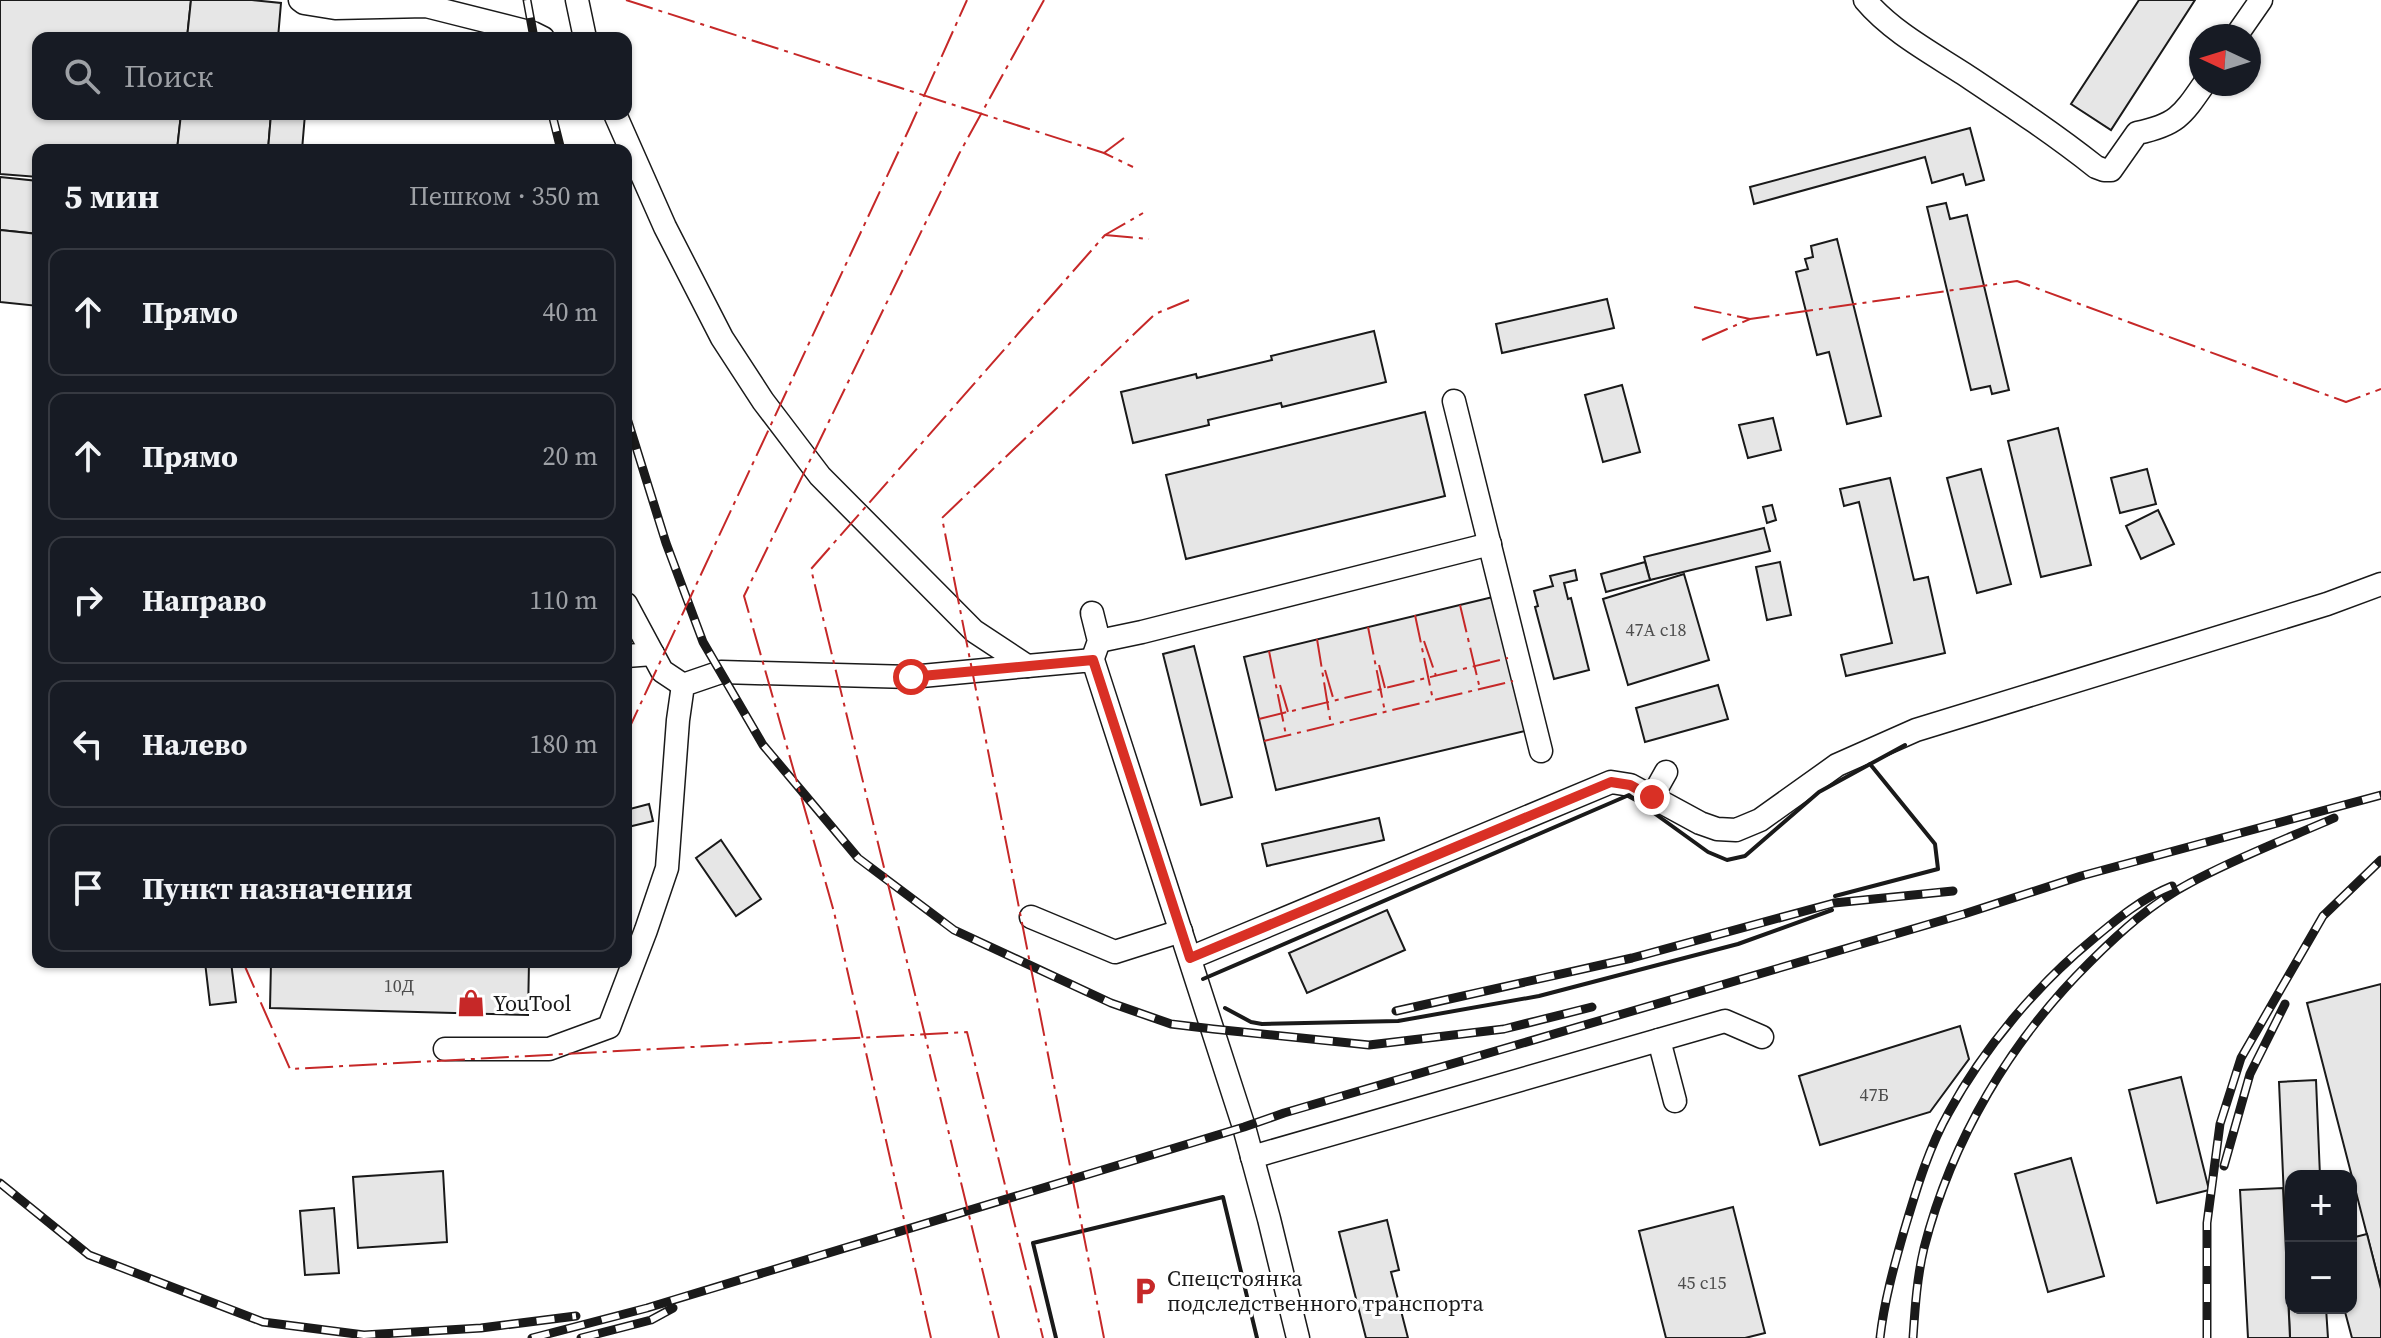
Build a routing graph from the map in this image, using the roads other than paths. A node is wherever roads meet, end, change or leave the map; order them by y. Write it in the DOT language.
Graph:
graph roads {
  1 [pos="300,0"];
  2 [pos="577,0"];
  3 [pos="1865,0"];
  4 [pos="2261,0"];
  5 [pos="2244,24"];
  6 [pos="529,32"];
  7 [pos="584,32"];
  8 [pos="2196,96"];
  9 [pos="618,120"];
  10 [pos="628,144"];
  11 [pos="632,152"];
  12 [pos="1454,401"];
  13 [pos="1490,544"];
  14 [pos="2381,584"];
  15 [pos="1092,613"];
  16 [pos="632,615"];
  17 [pos="1096,651"];
  18 [pos="653,654"];
  19 [pos="632,656"];
  20 [pos="1027,666"];
  21 [pos="683,685"];
  22 [pos="1541,751"];
  23 [pos="1666,772"];
  24 [pos="1652,797"];
  25 [pos="1031,917"];
  26 [pos="1181,931"];
  27 [pos="1190,958"];
  28 [pos="632,967"];
  29 [pos="632,968"];
  30 [pos="1762,1037"];
  31 [pos="1659,1040"];
  32 [pos="445,1049"];
  33 [pos="1675,1101"];
  34 [pos="1252,1157"];
  35 [pos="1298,1338"];
  1 -- 6 [label="street"];
  2 -- 7 [label="street"];
  3 -- 8 [label="street"];
  4 -- 5 [label="street"];
  9 -- 10 [label="street"];
  11 -- 20 [label="street"];
  12 -- 13 [label="street"];
  13 -- 17 [label="street"];
  13 -- 22 [label="street"];
  14 -- 24 [label="street"];
  15 -- 17 [label="street"];
  16 -- 18 [label="street"];
  17 -- 20 [label="street"];
  17 -- 26 [label="street"];
  18 -- 19 [label="street"];
  18 -- 21 [label="street"];
  20 -- 21 [label="street"];
  21 -- 28 [label="street"];
  23 -- 24 [label="street"];
  24 -- 27 [label="street"];
  25 -- 26 [label="street"];
  26 -- 27 [label="street"];
  27 -- 34 [label="street"];
  29 -- 32 [label="street"];
  30 -- 31 [label="street"];
  31 -- 33 [label="street"];
  31 -- 34 [label="street"];
  34 -- 35 [label="street"];
}
